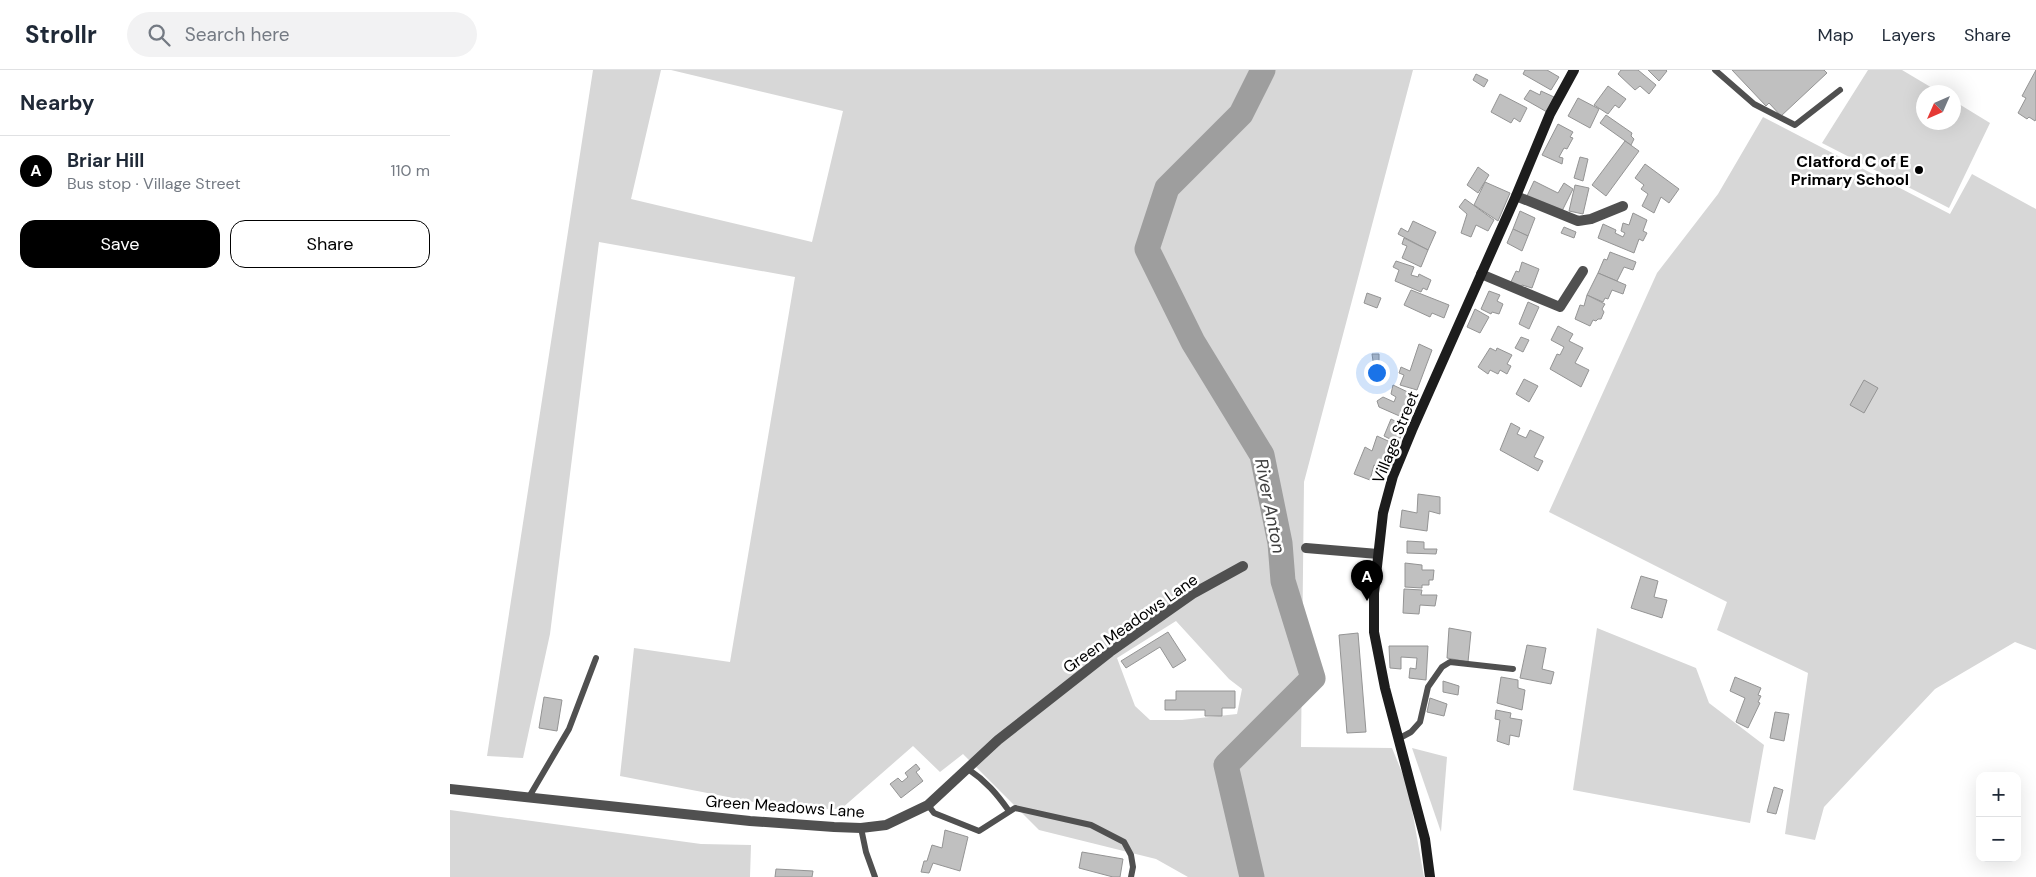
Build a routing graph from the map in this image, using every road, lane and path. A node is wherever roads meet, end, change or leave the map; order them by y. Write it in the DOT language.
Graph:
graph roads {
  1 [pos="1574,70"];
  2 [pos="1715,70"];
  3 [pos="1840,90"];
  4 [pos="1516,196"];
  5 [pos="1623,206"];
  6 [pos="1583,271"];
  7 [pos="1481,274"];
  8 [pos="1306,548"];
  9 [pos="1378,554"];
  10 [pos="1243,566"];
  11 [pos="596,658"];
  12 [pos="1513,668"];
  13 [pos="1398,739"];
  14 [pos="968,769"];
  15 [pos="450,789"];
  16 [pos="529,797"];
  17 [pos="928,805"];
  18 [pos="1009,811"];
  19 [pos="861,828"];
  20 [pos="876,877"];
  21 [pos="1131,877"];
  22 [pos="1430,877"];
  1 -- 4 [label="street, Village Street"];
  2 -- 3 [label="lane"];
  4 -- 5 [label="street"];
  4 -- 7 [label="street, Village Street"];
  6 -- 7 [label="street"];
  7 -- 9 [label="street, Village Street"];
  8 -- 9 [label="street"];
  9 -- 13 [label="street, Village Street"];
  10 -- 14 [label="street, Green Meadows Lane"];
  11 -- 16 [label="lane"];
  12 -- 13 [label="lane"];
  13 -- 22 [label="street, Village Street"];
  14 -- 17 [label="street, Green Meadows Lane"];
  14 -- 18 [label="lane"];
  15 -- 16 [label="street, Green Meadows Lane"];
  16 -- 19 [label="street, Green Meadows Lane"];
  17 -- 18 [label="lane"];
  17 -- 19 [label="street, Green Meadows Lane"];
  18 -- 21 [label="lane"];
  19 -- 20 [label="lane"];
}
